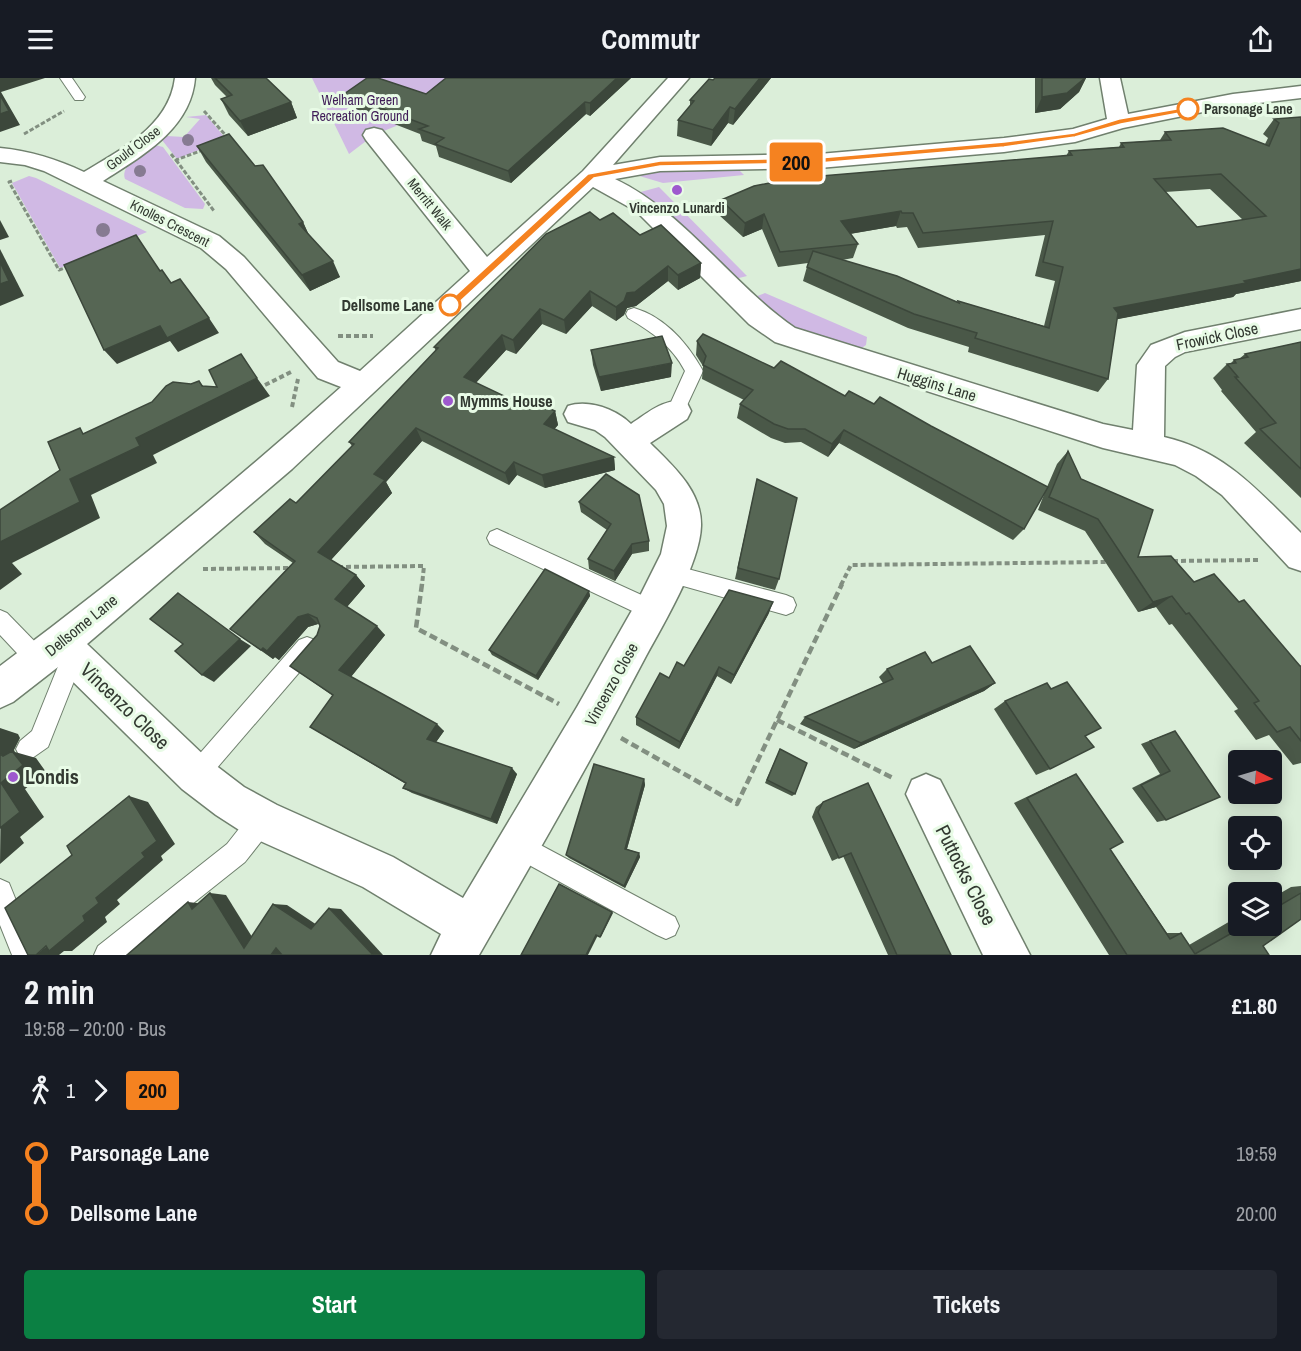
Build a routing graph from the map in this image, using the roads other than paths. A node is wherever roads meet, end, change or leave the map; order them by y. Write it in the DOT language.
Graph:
graph roads {
  1 [pos="66,78"];
  2 [pos="185,78"];
  3 [pos="679,78"];
  4 [pos="1110,78"];
  5 [pos="1301,93"];
  6 [pos="79,97"];
  7 [pos="1119,122"];
  8 [pos="374,135"];
  9 [pos="0,155"];
  10 [pos="591,176"];
  11 [pos="87,181"];
  12 [pos="486,273"];
  13 [pos="634,314"];
  14 [pos="1301,319"];
  15 [pos="364,384"];
  16 [pos="676,411"];
  17 [pos="579,414"];
  18 [pos="629,441"];
  19 [pos="1148,446"];
  20 [pos="497,538"];
  21 [pos="1301,556"];
  22 [pos="669,573"];
  23 [pos="786,605"];
  24 [pos="652,610"];
  25 [pos="0,620"];
  26 [pos="317,636"];
  27 [pos="57,653"];
  28 [pos="0,689"];
  29 [pos="28,749"];
  30 [pos="196,775"];
  31 [pos="926,794"];
  32 [pos="262,820"];
  33 [pos="518,845"];
  34 [pos="0,892"];
  35 [pos="666,926"];
  36 [pos="462,941"];
  37 [pos="25,955"];
  38 [pos="107,955"];
  39 [pos="1007,955"];
  1 -- 6 [label="lane"];
  2 -- 11 [label="street, Gould Close"];
  3 -- 10 [label="street, Dellsome Lane"];
  4 -- 7 [label="street"];
  5 -- 7 [label="street"];
  7 -- 10 [label="street"];
  8 -- 12 [label="street, Merritt Walk"];
  9 -- 11 [label="street, Knolles Crescent"];
  10 -- 12 [label="street, Dellsome Lane"];
  10 -- 19 [label="street, Huggins Lane"];
  11 -- 15 [label="street, Knolles Crescent"];
  12 -- 15 [label="street, Dellsome Lane"];
  13 -- 16 [label="lane"];
  14 -- 19 [label="street, Frowick Close"];
  15 -- 27 [label="street, Dellsome Lane"];
  16 -- 18 [label="street"];
  17 -- 18 [label="street, Vincenzo Close"];
  18 -- 22 [label="street, Vincenzo Close"];
  19 -- 21 [label="street, Huggins Lane"];
  20 -- 24 [label="lane"];
  22 -- 23 [label="lane"];
  22 -- 24 [label="street, Vincenzo Close"];
  24 -- 33 [label="street, Vincenzo Close"];
  25 -- 27 [label="lane, Dellsome Lane"];
  26 -- 30 [label="lane"];
  27 -- 28 [label="street, Dellsome Lane"];
  27 -- 29 [label="lane"];
  27 -- 30 [label="street, Vincenzo Close"];
  30 -- 32 [label="street, Vincenzo Close"];
  31 -- 39 [label="street, Puttocks Close"];
  32 -- 36 [label="street, Vincenzo Close"];
  32 -- 38 [label="lane"];
  33 -- 35 [label="lane"];
  33 -- 36 [label="street, Vincenzo Close"];
  34 -- 37 [label="lane"];
}
